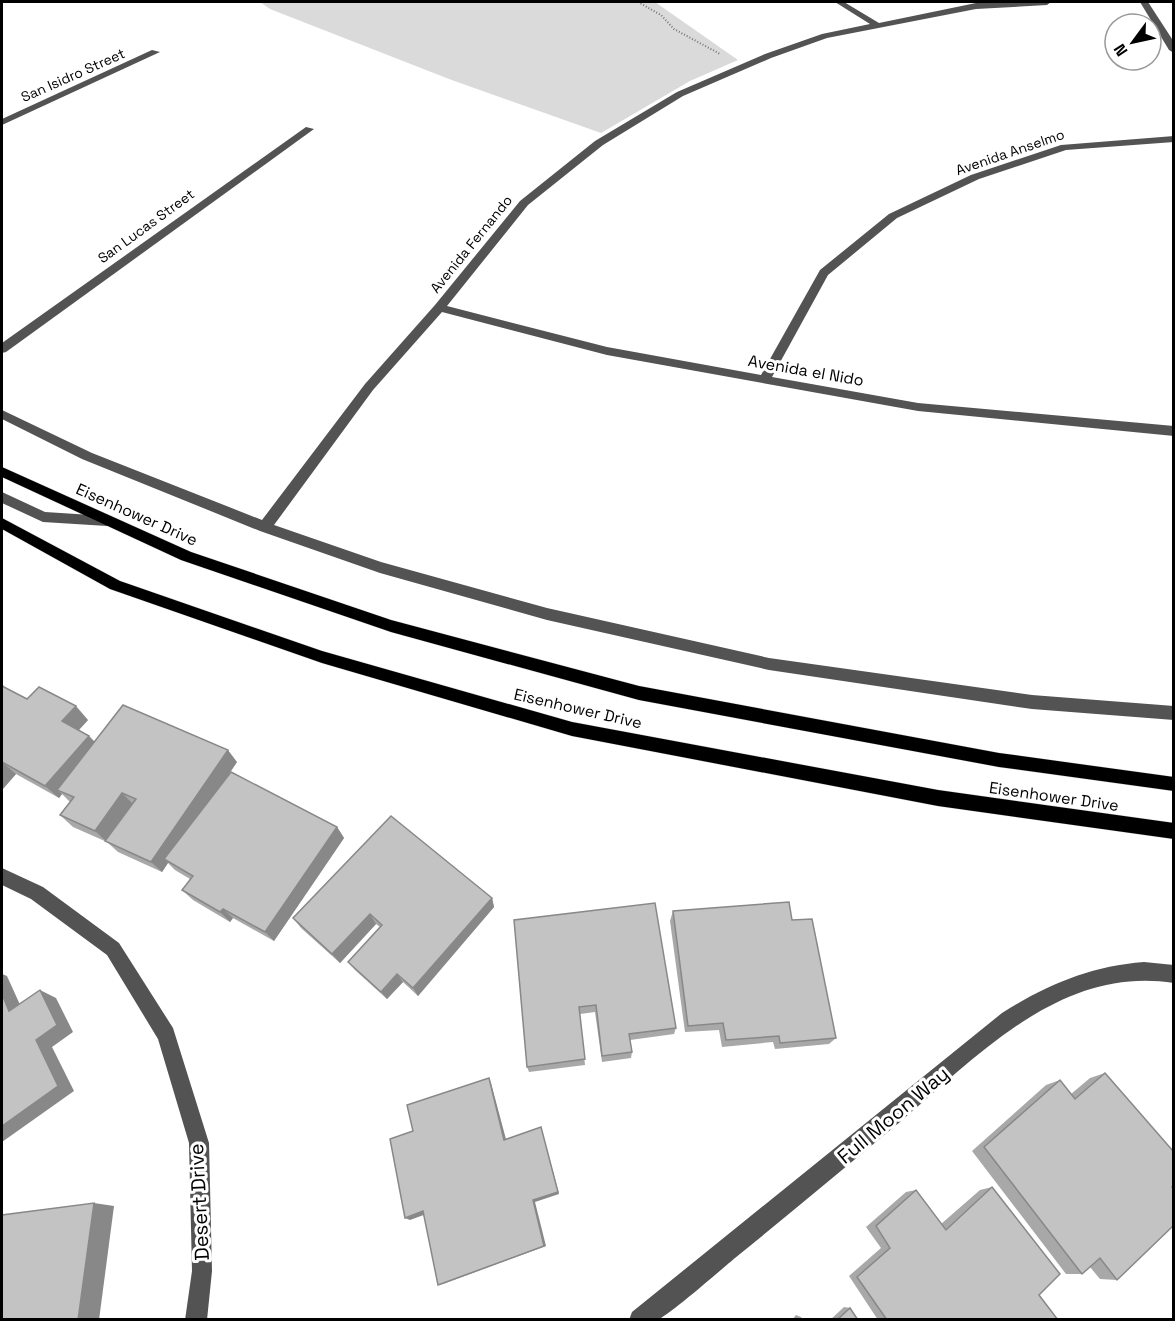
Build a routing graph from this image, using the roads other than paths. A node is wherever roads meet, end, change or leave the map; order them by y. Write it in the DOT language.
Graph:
graph roads {
  1 [pos="838,2"];
  2 [pos="1047,2"];
  3 [pos="1144,2"];
  4 [pos="876,24"];
  5 [pos="1173,50"];
  6 [pos="155,52"];
  7 [pos="2,122"];
  8 [pos="309,129"];
  9 [pos="1173,139"];
  10 [pos="439,308"];
  11 [pos="2,349"];
  12 [pos="765,379"];
  13 [pos="2,414"];
  14 [pos="1173,431"];
  15 [pos="2,472"];
  16 [pos="2,497"];
  17 [pos="107,521"];
  18 [pos="2,523"];
  19 [pos="265,527"];
  20 [pos="1173,713"];
  21 [pos="1173,784"];
  22 [pos="1173,831"];
  23 [pos="2,876"];
  24 [pos="1173,974"];
  25 [pos="196,1320"];
  26 [pos="640,1320"];
  1 -- 4 [label="street"];
  2 -- 4 [label="street, Avenida Fernando"];
  3 -- 5 [label="street"];
  4 -- 10 [label="street, Avenida Fernando"];
  6 -- 7 [label="street, San Isidro Street"];
  8 -- 11 [label="street, San Lucas Street"];
  9 -- 12 [label="street, Avenida Anselmo"];
  10 -- 12 [label="street, Avenida el Nido"];
  10 -- 19 [label="street, Avenida Fernando"];
  12 -- 14 [label="street, Avenida el Nido"];
  13 -- 19 [label="street, Eisenhower Drive"];
  15 -- 17 [label="main road, Eisenhower Drive"];
  16 -- 17 [label="street"];
  17 -- 21 [label="main road, Eisenhower Drive"];
  18 -- 22 [label="main road, Eisenhower Drive"];
  19 -- 20 [label="street, Eisenhower Drive"];
  23 -- 25 [label="street, Desert Drive"];
  24 -- 26 [label="street, Full Moon Way"];
}
